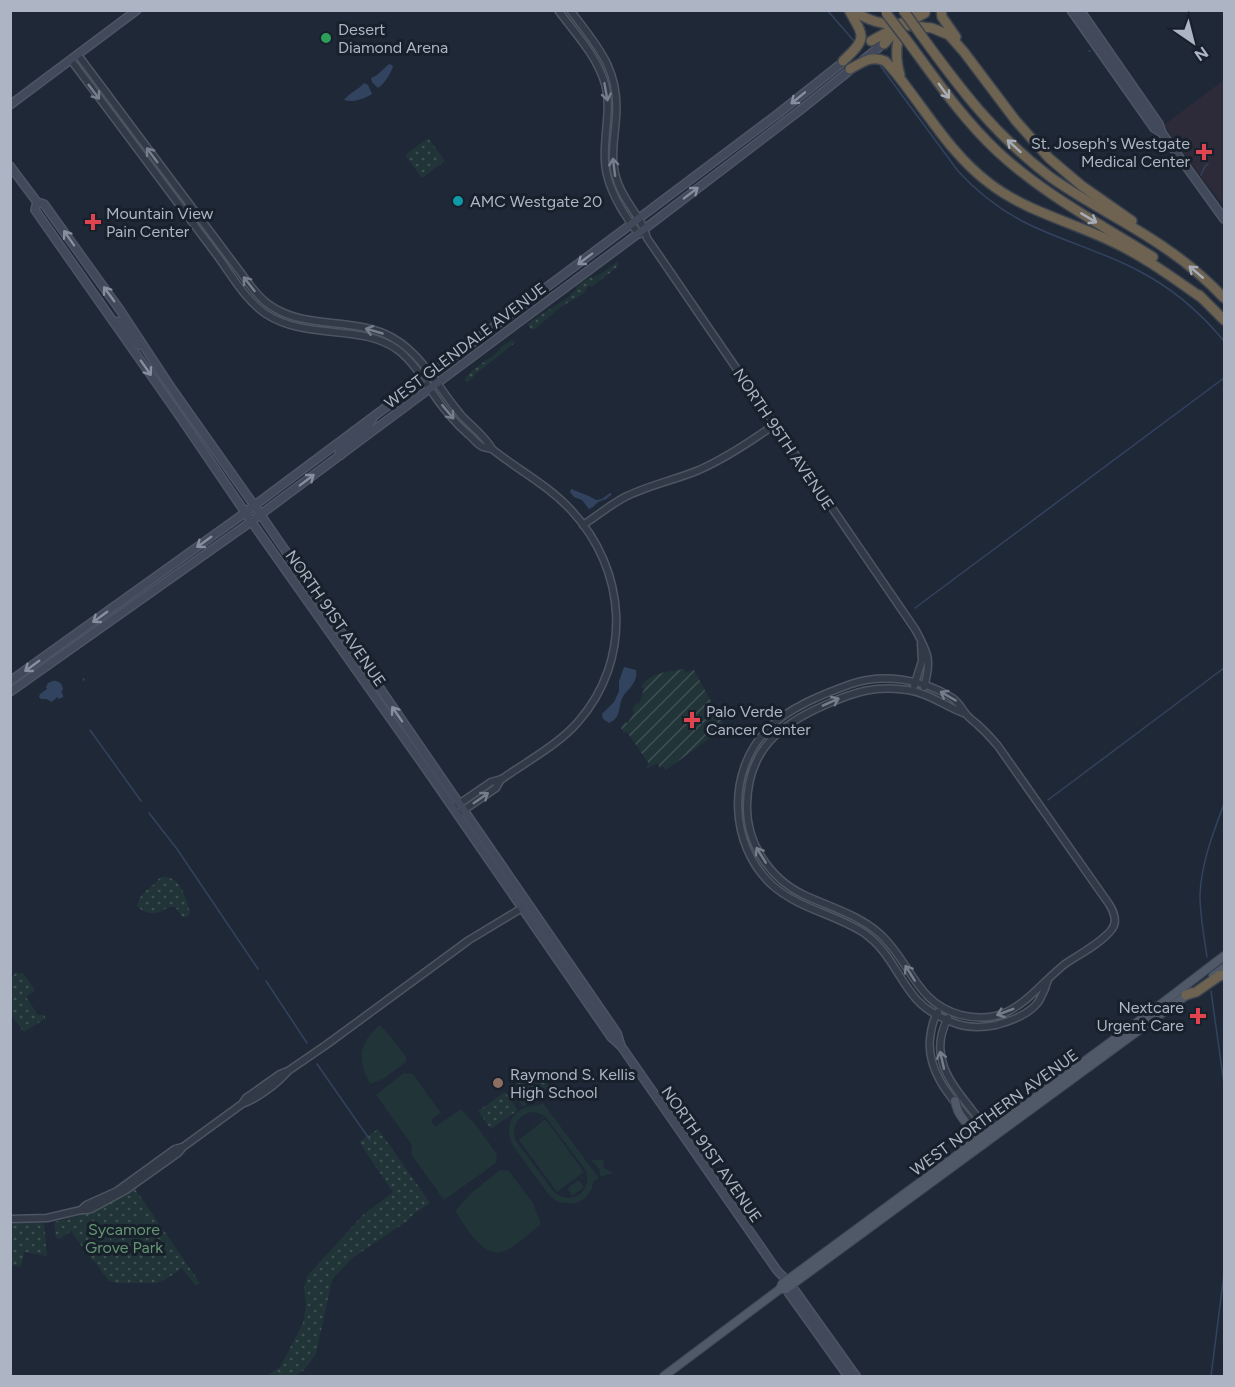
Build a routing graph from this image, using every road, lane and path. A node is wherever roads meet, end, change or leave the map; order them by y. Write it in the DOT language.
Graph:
graph roads {
  1 [pos="137,10"];
  2 [pos="558,10"];
  3 [pos="570,10"];
  4 [pos="851,10"];
  5 [pos="941,10"];
  6 [pos="1071,10"];
  7 [pos="1080,10"];
  8 [pos="885,12"];
  9 [pos="927,12"];
  10 [pos="904,20"];
  11 [pos="1092,35"];
  12 [pos="871,41"];
  13 [pos="884,44"];
  14 [pos="964,52"];
  15 [pos="78,55"];
  16 [pos="71,60"];
  17 [pos="843,61"];
  18 [pos="850,69"];
  19 [pos="906,86"];
  20 [pos="10,105"];
  21 [pos="10,166"];
  22 [pos="37,202"];
  23 [pos="638,219"];
  24 [pos="1224,219"];
  25 [pos="631,224"];
  26 [pos="645,228"];
  27 [pos="638,233"];
  28 [pos="647,238"];
  29 [pos="1167,249"];
  30 [pos="1202,298"];
  31 [pos="1224,298"];
  32 [pos="1224,320"];
  33 [pos="113,321"];
  34 [pos="148,352"];
  35 [pos="427,377"];
  36 [pos="436,383"];
  37 [pos="429,388"];
  38 [pos="374,416"];
  39 [pos="185,424"];
  40 [pos="774,425"];
  41 [pos="492,449"];
  42 [pos="216,452"];
  43 [pos="341,454"];
  44 [pos="254,505"];
  45 [pos="245,512"];
  46 [pos="261,515"];
  47 [pos="251,521"];
  48 [pos="583,525"];
  49 [pos="181,559"];
  50 [pos="152,580"];
  51 [pos="157,588"];
  52 [pos="125,610"];
  53 [pos="326,610"];
  54 [pos="318,615"];
  55 [pos="920,640"];
  56 [pos="10,681"];
  57 [pos="916,682"];
  58 [pos="925,685"];
  59 [pos="913,691"];
  60 [pos="10,692"];
  61 [pos="922,693"];
  62 [pos="966,714"];
  63 [pos="406,741"];
  64 [pos="427,757"];
  65 [pos="458,809"];
  66 [pos="522,908"];
  67 [pos="845,912"];
  68 [pos="841,921"];
  69 [pos="552,939"];
  70 [pos="1224,956"];
  71 [pos="1224,968"];
  72 [pos="1224,975"];
  73 [pos="1048,980"];
  74 [pos="1186,995"];
  75 [pos="588,998"];
  76 [pos="942,1009"];
  77 [pos="951,1012"];
  78 [pos="936,1015"];
  79 [pos="1145,1017"];
  80 [pos="946,1020"];
  81 [pos="1126,1039"];
  82 [pos="1089,1062"];
  83 [pos="958,1099"];
  84 [pos="1029,1103"];
  85 [pos="987,1137"];
  86 [pos="944,1165"];
  87 [pos="886,1212"];
  88 [pos="10,1219"];
  89 [pos="785,1284"];
  90 [pos="818,1334"];
  91 [pos="845,1360"];
  92 [pos="664,1377"];
  93 [pos="848,1377"];
  94 [pos="856,1377"];
  1 -- 15 [label="main road"];
  2 -- 25 [label="street, NORTH 95TH AVENUE, one-way"];
  23 -- 3 [label="street, NORTH 95TH AVENUE, one-way"];
  4 -- 10 [label="highway"];
  4 -- 17 [label="highway"];
  5 -- 14 [label="highway"];
  6 -- 11 [label="main road"];
  7 -- 11 [label="main road"];
  8 -- 30 [label="highway, one-way, bridge"];
  9 -- 10 [label="highway"];
  10 -- 12 [label="highway"];
  10 -- 13 [label="highway"];
  10 -- 14 [label="highway"];
  10 -- 19 [label="highway"];
  29 -- 10 [label="highway, one-way, bridge"];
  11 -- 24 [label="main road"];
  12 -- 17 [label="main road, WEST GLENDALE AVENUE"];
  13 -- 18 [label="main road, WEST GLENDALE AVENUE"];
  14 -- 29 [label="highway"];
  15 -- 16 [label="main road"];
  35 -- 15 [label="street, one-way"];
  16 -- 20 [label="main road"];
  16 -- 35 [label="street, one-way"];
  17 -- 23 [label="main road, WEST GLENDALE AVENUE, one-way"];
  18 -- 19 [label="highway"];
  26 -- 18 [label="main road, WEST GLENDALE AVENUE, one-way"];
  19 -- 30 [label="highway"];
  21 -- 22 [label="main road, NORTH 91ST AVENUE"];
  22 -- 33 [label="main road, NORTH 91ST AVENUE"];
  34 -- 22 [label="main road, NORTH 91ST AVENUE, one-way"];
  23 -- 25 [label="main road, WEST GLENDALE AVENUE"];
  23 -- 26 [label="street, NORTH 95TH AVENUE"];
  25 -- 27 [label="street, NORTH 95TH AVENUE"];
  25 -- 35 [label="main road, WEST GLENDALE AVENUE, one-way"];
  26 -- 27 [label="main road, WEST GLENDALE AVENUE"];
  26 -- 28 [label="street, NORTH 95TH AVENUE"];
  27 -- 28 [label="street, NORTH 95TH AVENUE"];
  27 -- 36 [label="main road, WEST GLENDALE AVENUE"];
  28 -- 40 [label="street, NORTH 95TH AVENUE"];
  31 -- 29 [label="highway, one-way"];
  30 -- 32 [label="highway"];
  33 -- 34 [label="main road"];
  33 -- 39 [label="main road, NORTH 91ST AVENUE, one-way"];
  34 -- 42 [label="main road, NORTH 91ST AVENUE"];
  35 -- 36 [label="street"];
  35 -- 37 [label="street"];
  35 -- 38 [label="main road, WEST GLENDALE AVENUE"];
  36 -- 37 [label="main road, WEST GLENDALE AVENUE"];
  36 -- 41 [label="street"];
  37 -- 41 [label="street, one-way"];
  37 -- 43 [label="main road, WEST GLENDALE AVENUE"];
  38 -- 43 [label="main road"];
  38 -- 44 [label="main road, WEST GLENDALE AVENUE"];
  39 -- 42 [label="main road"];
  39 -- 45 [label="main road, NORTH 91ST AVENUE"];
  40 -- 48 [label="street"];
  40 -- 55 [label="street, NORTH 95TH AVENUE"];
  41 -- 48 [label="street"];
  42 -- 44 [label="main road, NORTH 91ST AVENUE"];
  46 -- 43 [label="main road, WEST GLENDALE AVENUE, one-way"];
  44 -- 45 [label="main road, WEST GLENDALE AVENUE"];
  44 -- 46 [label="main road, NORTH 91ST AVENUE"];
  45 -- 47 [label="main road, NORTH 91ST AVENUE"];
  45 -- 49 [label="main road, WEST GLENDALE AVENUE, one-way"];
  46 -- 47 [label="main road, WEST GLENDALE AVENUE"];
  46 -- 53 [label="main road, NORTH 91ST AVENUE"];
  47 -- 51 [label="main road, WEST GLENDALE AVENUE"];
  47 -- 54 [label="main road, NORTH 91ST AVENUE"];
  48 -- 65 [label="street"];
  49 -- 50 [label="main road, WEST GLENDALE AVENUE"];
  49 -- 51 [label="main road"];
  50 -- 52 [label="main road"];
  50 -- 56 [label="main road, WEST GLENDALE AVENUE, one-way"];
  51 -- 52 [label="main road, WEST GLENDALE AVENUE"];
  52 -- 60 [label="main road, WEST GLENDALE AVENUE"];
  53 -- 54 [label="main road"];
  64 -- 53 [label="main road, NORTH 91ST AVENUE, one-way"];
  54 -- 63 [label="main road, NORTH 91ST AVENUE"];
  55 -- 57 [label="street"];
  55 -- 58 [label="street, NORTH 95TH AVENUE"];
  57 -- 58 [label="street"];
  57 -- 59 [label="street"];
  57 -- 68 [label="street"];
  58 -- 61 [label="street, NORTH 95TH AVENUE"];
  62 -- 58 [label="street, one-way"];
  59 -- 61 [label="street"];
  67 -- 59 [label="street, one-way"];
  61 -- 62 [label="street"];
  62 -- 73 [label="street"];
  63 -- 64 [label="main road"];
  63 -- 65 [label="main road, NORTH 91ST AVENUE"];
  64 -- 65 [label="main road, NORTH 91ST AVENUE"];
  65 -- 66 [label="main road, NORTH 91ST AVENUE"];
  65 -- 69 [label="main road, NORTH 91ST AVENUE"];
  66 -- 69 [label="main road"];
  66 -- 75 [label="main road, NORTH 91ST AVENUE"];
  66 -- 88 [label="street"];
  67 -- 68 [label="street"];
  76 -- 67 [label="street, one-way"];
  68 -- 78 [label="street"];
  69 -- 75 [label="main road, NORTH 91ST AVENUE"];
  70 -- 79 [label="main road, WEST NORTHERN AVENUE"];
  71 -- 74 [label="main road, WEST NORTHERN AVENUE"];
  72 -- 74 [label="highway"];
  73 -- 77 [label="street, one-way"];
  73 -- 80 [label="street"];
  74 -- 81 [label="main road, WEST NORTHERN AVENUE"];
  75 -- 89 [label="main road, NORTH 91ST AVENUE"];
  76 -- 77 [label="street"];
  76 -- 78 [label="street"];
  77 -- 80 [label="street"];
  78 -- 80 [label="street"];
  78 -- 83 [label="street"];
  79 -- 81 [label="main road"];
  79 -- 82 [label="main road, WEST NORTHERN AVENUE"];
  83 -- 80 [label="street, one-way"];
  81 -- 82 [label="main road, WEST NORTHERN AVENUE"];
  82 -- 84 [label="main road, WEST NORTHERN AVENUE"];
  82 -- 85 [label="main road, WEST NORTHERN AVENUE"];
  83 -- 84 [label="street"];
  83 -- 85 [label="street"];
  83 -- 86 [label="main road"];
  84 -- 85 [label="main road, WEST NORTHERN AVENUE"];
  85 -- 86 [label="main road, WEST NORTHERN AVENUE"];
  85 -- 87 [label="main road, WEST NORTHERN AVENUE"];
  86 -- 87 [label="main road, WEST NORTHERN AVENUE"];
  87 -- 89 [label="main road, WEST NORTHERN AVENUE"];
  89 -- 90 [label="main road, NORTH 91ST AVENUE"];
  89 -- 91 [label="main road, NORTH 91ST AVENUE"];
  89 -- 92 [label="main road, WEST NORTHERN AVENUE"];
  90 -- 91 [label="main road"];
  90 -- 93 [label="main road, NORTH 91ST AVENUE"];
  91 -- 94 [label="main road, NORTH 91ST AVENUE"];
}
